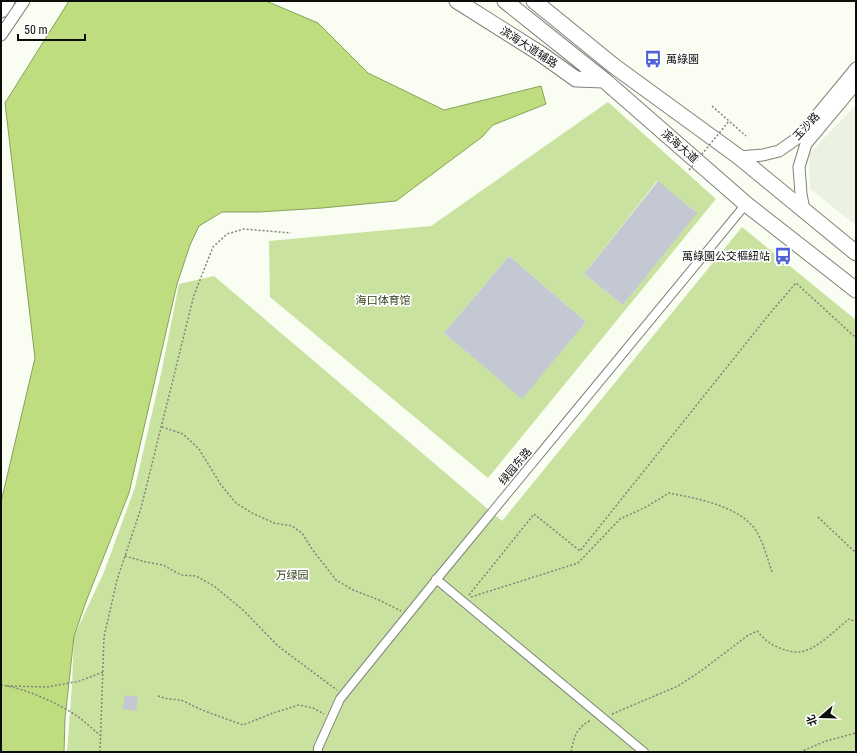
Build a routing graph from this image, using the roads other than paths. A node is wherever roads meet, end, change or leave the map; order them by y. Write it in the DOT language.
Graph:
graph roads {
  1 [pos="7,1"];
  2 [pos="24,1"];
  3 [pos="457,1"];
  4 [pos="473,1"];
  5 [pos="505,1"];
  6 [pos="534,1"];
  7 [pos="1,10"];
  8 [pos="1,35"];
  9 [pos="856,68"];
  10 [pos="604,80"];
  11 [pos="856,84"];
  12 [pos="739,157"];
  13 [pos="746,204"];
  14 [pos="804,210"];
  15 [pos="856,253"];
  16 [pos="856,290"];
  17 [pos="436,579"];
  18 [pos="318,752"];
  19 [pos="644,752"];
  1 -- 7 [label="highway"];
  2 -- 8 [label="main road"];
  3 -- 10 [label="highway, 滨海大道辅路"];
  4 -- 10 [label="highway"];
  5 -- 10 [label="highway, 滨海大道"];
  6 -- 12 [label="highway"];
  9 -- 12 [label="main road, 玉沙路"];
  10 -- 13 [label="highway, 滨海大道"];
  11 -- 14 [label="main road, 玉沙路"];
  12 -- 14 [label="highway"];
  13 -- 16 [label="highway, 滨海大道"];
  13 -- 17 [label="street, 绿园东路"];
  14 -- 15 [label="highway"];
  17 -- 18 [label="street, 绿园东路"];
  17 -- 19 [label="street"];
}
